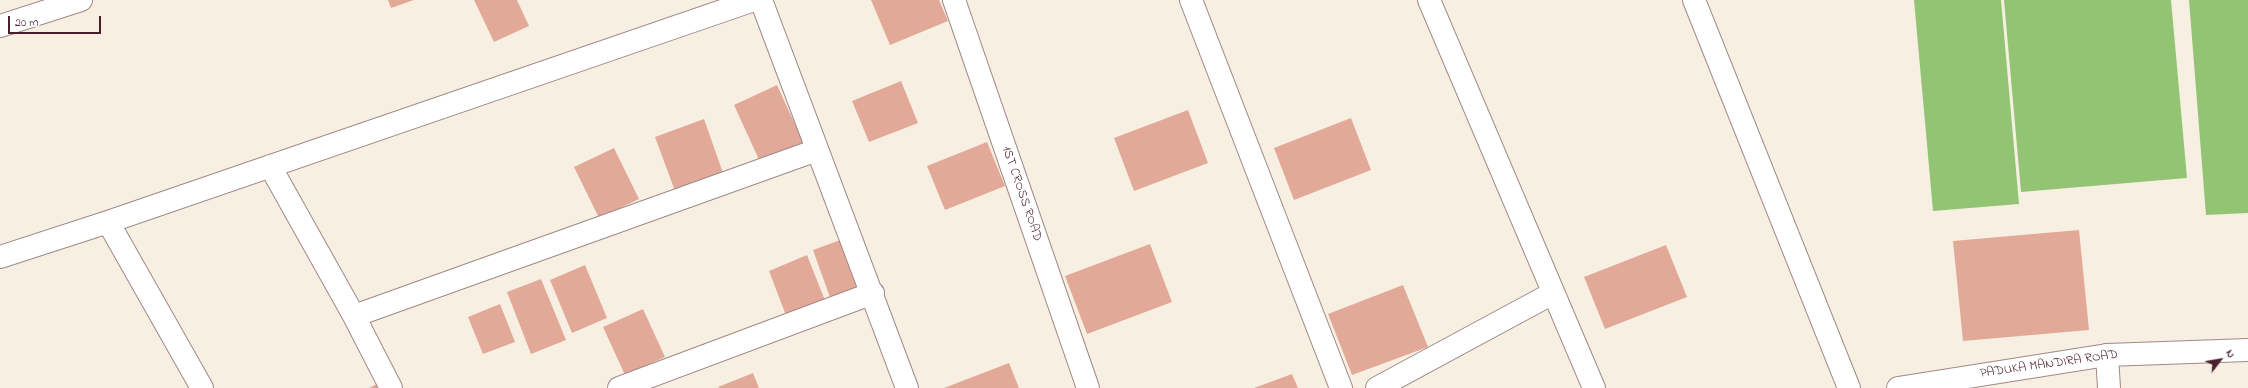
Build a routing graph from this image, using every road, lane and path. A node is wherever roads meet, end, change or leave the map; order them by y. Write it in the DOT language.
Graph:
graph roads {
  1 [pos="81,0"];
  2 [pos="754,0"];
  3 [pos="760,0"];
  4 [pos="954,0"];
  5 [pos="1191,0"];
  6 [pos="1430,0"];
  7 [pos="1694,0"];
  8 [pos="0,26"];
  9 [pos="817,150"];
  10 [pos="270,166"];
  11 [pos="108,222"];
  12 [pos="0,257"];
  13 [pos="873,293"];
  14 [pos="1552,293"];
  15 [pos="354,316"];
  16 [pos="2248,350"];
  17 [pos="2107,355"];
  18 [pos="202,388"];
  19 [pos="391,388"];
  20 [pos="619,388"];
  21 [pos="907,388"];
  22 [pos="1088,388"];
  23 [pos="1341,388"];
  24 [pos="1377,388"];
  25 [pos="1594,388"];
  26 [pos="1849,388"];
  27 [pos="1898,388"];
  28 [pos="2109,388"];
  1 -- 8 [label="street"];
  2 -- 10 [label="street"];
  3 -- 9 [label="street"];
  4 -- 22 [label="street, 1ST CROSS ROAD"];
  5 -- 23 [label="street"];
  6 -- 14 [label="street"];
  7 -- 26 [label="street"];
  9 -- 13 [label="street"];
  9 -- 15 [label="street"];
  10 -- 11 [label="street"];
  10 -- 15 [label="street"];
  11 -- 12 [label="street"];
  11 -- 18 [label="street"];
  13 -- 20 [label="street"];
  13 -- 21 [label="street"];
  14 -- 24 [label="street"];
  14 -- 25 [label="street"];
  15 -- 19 [label="street"];
  16 -- 17 [label="street, PADUKA MANDIRA ROAD"];
  17 -- 27 [label="street, PADUKA MANDIRA ROAD"];
  17 -- 28 [label="street"];
}
